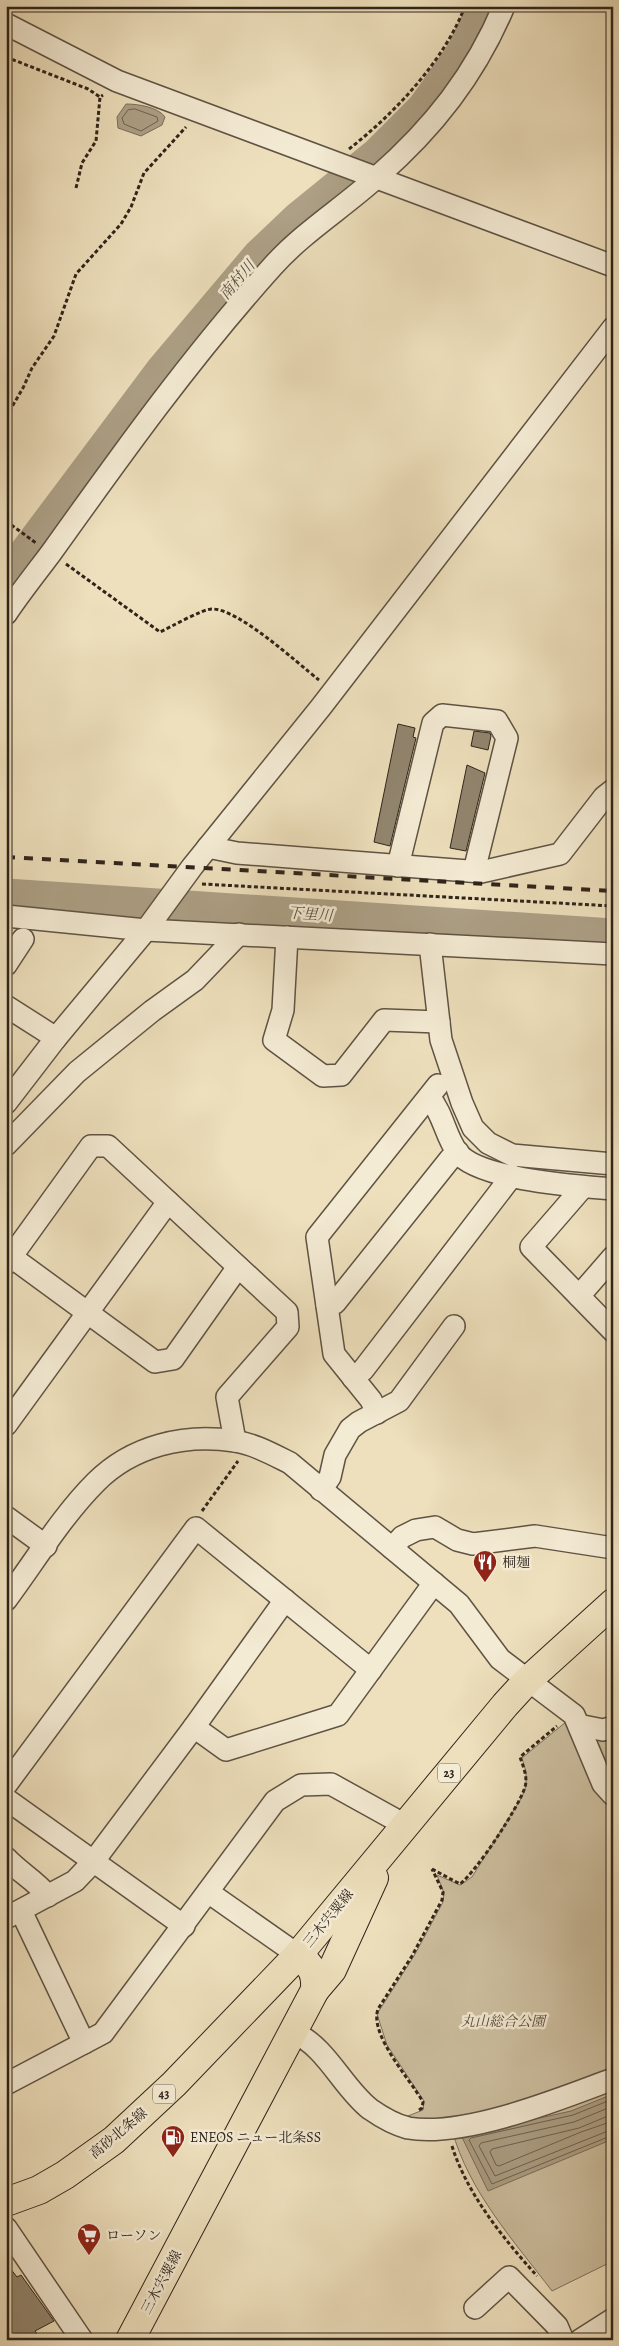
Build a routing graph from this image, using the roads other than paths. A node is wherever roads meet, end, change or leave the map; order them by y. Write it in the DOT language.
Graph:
graph roads {
  1 [pos="504,6"];
  2 [pos="6,24"];
  3 [pos="376,178"];
  4 [pos="613,266"];
  5 [pos="613,328"];
  6 [pos="6,614"];
  7 [pos="613,790"];
  8 [pos="208,847"];
  9 [pos="398,866"];
  10 [pos="474,871"];
  11 [pos="6,916"];
  12 [pos="148,926"];
  13 [pos="239,934"];
  14 [pos="287,937"];
  15 [pos="23,939"];
  16 [pos="430,944"];
  17 [pos="613,954"];
  18 [pos="6,965"];
  19 [pos="6,1006"];
  20 [pos="439,1022"];
  21 [pos="56,1038"];
  22 [pos="6,1103"];
  23 [pos="6,1145"];
  24 [pos="458,1152"];
  25 [pos="613,1164"];
  26 [pos="510,1175"];
  27 [pos="584,1187"];
  28 [pos="613,1189"];
  29 [pos="168,1202"];
  30 [pos="613,1257"];
  31 [pos="8,1258"];
  32 [pos="238,1267"];
  33 [pos="579,1296"];
  34 [pos="327,1305"];
  35 [pos="88,1313"];
  36 [pos="454,1326"];
  37 [pos="613,1331"];
  38 [pos="353,1378"];
  39 [pos="377,1413"];
  40 [pos="6,1425"];
  41 [pos="242,1443"];
  42 [pos="321,1490"];
  43 [pos="6,1517"];
  44 [pos="46,1546"];
  45 [pos="392,1548"];
  46 [pos="613,1548"];
  47 [pos="434,1583"];
  48 [pos="6,1600"];
  49 [pos="285,1600"];
  50 [pos="613,1603"];
  51 [pos="371,1670"];
  52 [pos="527,1682"];
  53 [pos="575,1719"];
  54 [pos="194,1727"];
  55 [pos="613,1727"];
  56 [pos="6,1785"];
  57 [pos="613,1795"];
  58 [pos="6,1799"];
  59 [pos="398,1833"];
  60 [pos="6,1858"];
  61 [pos="93,1862"];
  62 [pos="208,1892"];
  63 [pos="48,1896"];
  64 [pos="14,1914"];
  65 [pos="184,1926"];
  66 [pos="298,1955"];
  67 [pos="314,1990"];
  68 [pos="293,2032"];
  69 [pos="84,2043"];
  70 [pos="613,2079"];
  71 [pos="6,2084"];
  72 [pos="6,2202"];
  73 [pos="6,2228"];
  74 [pos="475,2308"];
  75 [pos="613,2319"];
  76 [pos="82,2340"];
  77 [pos="130,2340"];
  78 [pos="564,2340"];
  79 [pos="580,2340"];
  1 -- 3 [label="street"];
  2 -- 3 [label="street"];
  3 -- 4 [label="street"];
  3 -- 6 [label="street"];
  5 -- 8 [label="street"];
  7 -- 10 [label="street"];
  8 -- 9 [label="street"];
  8 -- 12 [label="street"];
  9 -- 10 [label="street"];
  9 -- 10 [label="street"];
  11 -- 12 [label="street"];
  12 -- 13 [label="street"];
  12 -- 21 [label="street"];
  13 -- 14 [label="street"];
  13 -- 23 [label="street"];
  14 -- 16 [label="street"];
  14 -- 20 [label="street"];
  15 -- 18 [label="street"];
  16 -- 17 [label="street"];
  16 -- 20 [label="street"];
  19 -- 21 [label="street"];
  20 -- 25 [label="street"];
  21 -- 22 [label="street"];
  24 -- 26 [label="street"];
  24 -- 34 [label="street"];
  24 -- 34 [label="street"];
  26 -- 27 [label="street"];
  26 -- 38 [label="street"];
  27 -- 28 [label="street"];
  27 -- 33 [label="street"];
  29 -- 31 [label="street"];
  29 -- 32 [label="street"];
  29 -- 35 [label="street"];
  30 -- 33 [label="street"];
  31 -- 35 [label="street"];
  32 -- 35 [label="street"];
  32 -- 41 [label="street"];
  33 -- 37 [label="street"];
  34 -- 38 [label="street"];
  35 -- 40 [label="street"];
  36 -- 39 [label="street"];
  38 -- 39 [label="street"];
  39 -- 42 [label="street"];
  41 -- 42 [label="street"];
  41 -- 44 [label="street"];
  42 -- 45 [label="street"];
  43 -- 44 [label="street"];
  44 -- 48 [label="street"];
  45 -- 46 [label="street"];
  45 -- 47 [label="street"];
  47 -- 51 [label="street"];
  47 -- 52 [label="street"];
  49 -- 51 [label="street"];
  49 -- 54 [label="street"];
  49 -- 56 [label="street"];
  50 -- 52 [label="main road, 三木宍粟線 / 23"];
  51 -- 54 [label="street"];
  52 -- 53 [label="street"];
  52 -- 59 [label="main road, 三木宍粟線 / 23"];
  53 -- 55 [label="street"];
  53 -- 57 [label="street"];
  54 -- 61 [label="street"];
  58 -- 61 [label="street"];
  59 -- 62 [label="street"];
  59 -- 66 [label="main road, 三木宍粟線 / 23"];
  59 -- 67 [label="main road, 23"];
  60 -- 63 [label="street"];
  61 -- 63 [label="street"];
  61 -- 65 [label="street"];
  62 -- 65 [label="street"];
  62 -- 66 [label="street"];
  63 -- 64 [label="street"];
  64 -- 69 [label="street"];
  65 -- 69 [label="street"];
  66 -- 67 [label="main road, 三木宍粟線"];
  66 -- 72 [label="main road, 高砂北条線 / 43"];
  67 -- 68 [label="main road, 三木宍粟線 / 23"];
  68 -- 70 [label="street"];
  68 -- 77 [label="main road, 三木宍粟線 / 23"];
  69 -- 71 [label="street"];
  73 -- 76 [label="street"];
  74 -- 78 [label="street"];
  75 -- 79 [label="street"];
}
